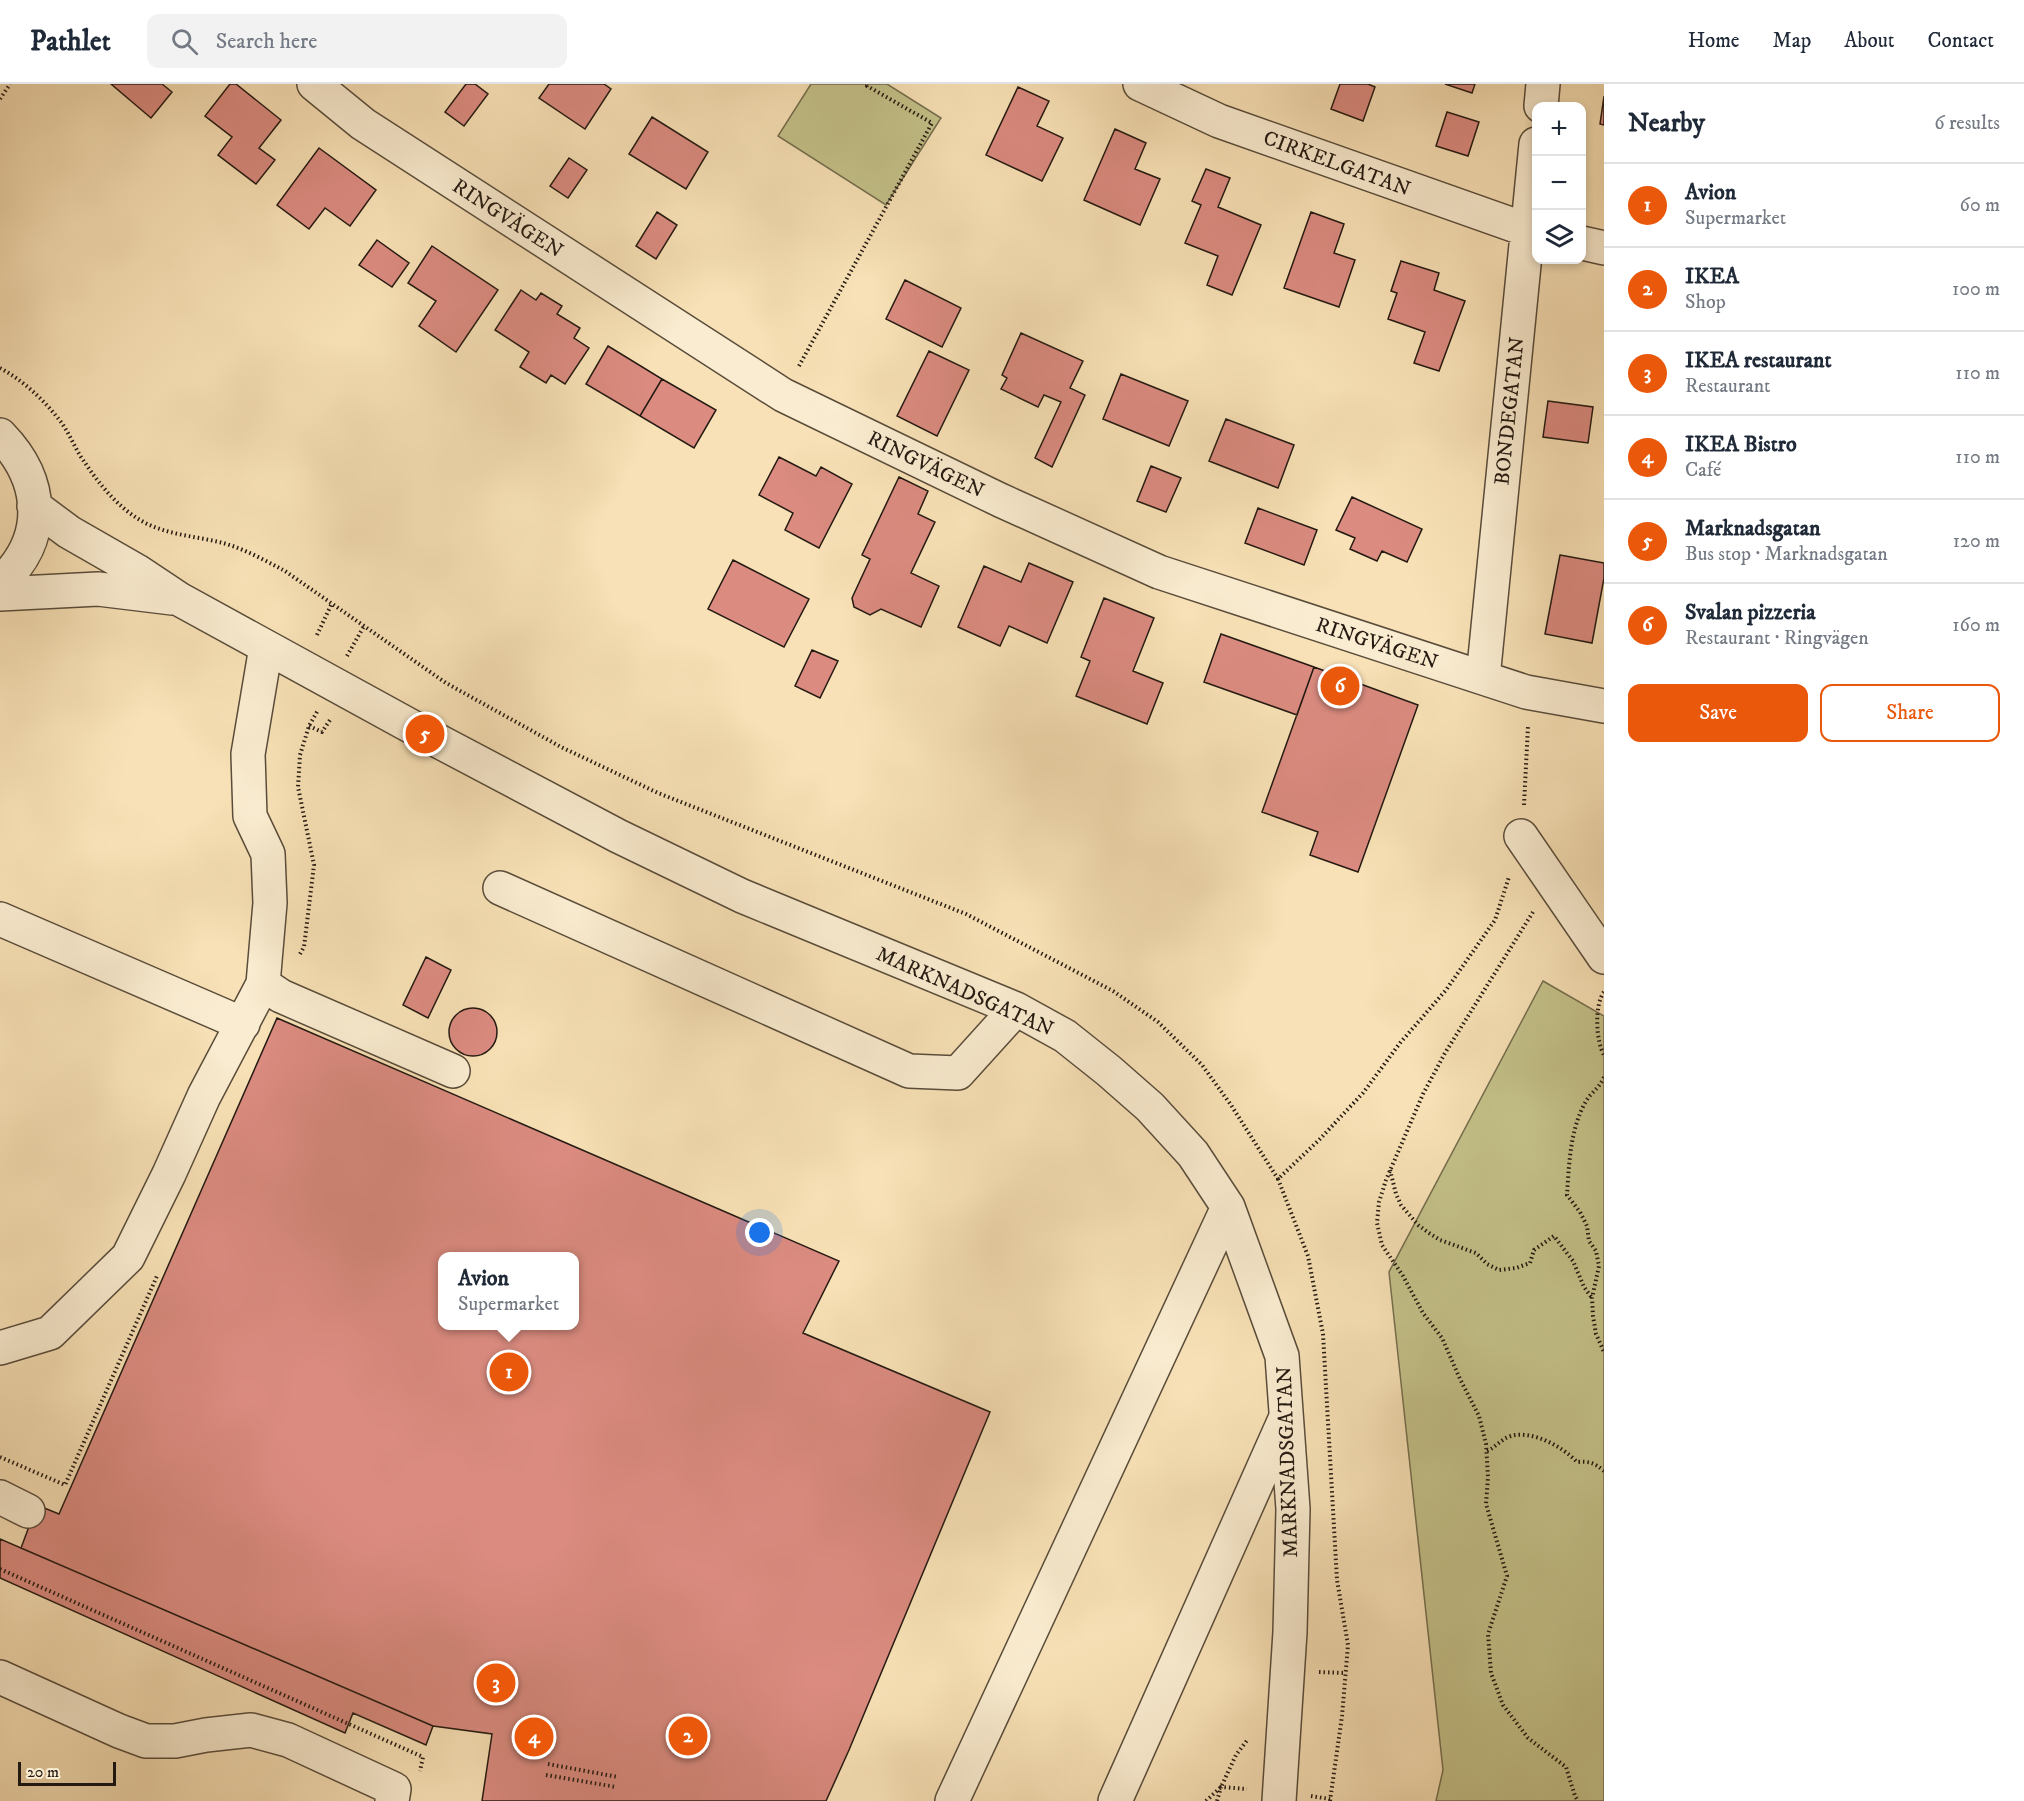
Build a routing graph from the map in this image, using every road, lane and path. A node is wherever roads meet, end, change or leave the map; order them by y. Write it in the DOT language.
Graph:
graph roads {
  1 [pos="10,84"];
  2 [pos="314,84"];
  3 [pos="868,84"];
  4 [pos="1140,84"];
  5 [pos="1543,84"];
  6 [pos="0,99"];
  7 [pos="1541,102"];
  8 [pos="1535,156"];
  9 [pos="1533,210"];
  10 [pos="1532,232"];
  11 [pos="1586,244"];
  12 [pos="1604,248"];
  13 [pos="0,368"];
  14 [pos="783,395"];
  15 [pos="0,435"];
  16 [pos="34,506"];
  17 [pos="0,583"];
  18 [pos="0,594"];
  19 [pos="179,599"];
  20 [pos="332,603"];
  21 [pos="324,639"];
  22 [pos="266,647"];
  23 [pos="341,647"];
  24 [pos="350,652"];
  25 [pos="1483,678"];
  26 [pos="1526,692"];
  27 [pos="1604,706"];
  28 [pos="340,725"];
  29 [pos="309,726"];
  30 [pos="1521,836"];
  31 [pos="1552,882"];
  32 [pos="500,888"];
  33 [pos="0,920"];
  34 [pos="1604,957"];
  35 [pos="263,984"];
  36 [pos="1604,992"];
  37 [pos="1016,1009"];
  38 [pos="243,1024"];
  39 [pos="1604,1055"];
  40 [pos="453,1071"];
  41 [pos="1604,1077"];
  42 [pos="1390,1170"];
  43 [pos="1278,1179"];
  44 [pos="1228,1207"];
  45 [pos="1592,1298"];
  46 [pos="0,1348"];
  47 [pos="1604,1352"];
  48 [pos="1287,1413"];
  49 [pos="1487,1451"];
  50 [pos="1604,1471"];
  51 [pos="0,1569"];
  52 [pos="1316,1672"];
  53 [pos="1346,1673"];
  54 [pos="0,1677"];
  55 [pos="1250,1736"];
  56 [pos="548,1764"];
  57 [pos="546,1775"];
  58 [pos="618,1777"];
  59 [pos="419,1779"];
  60 [pos="616,1786"];
  61 [pos="392,1801"];
  62 [pos="952,1801"];
  63 [pos="1115,1801"];
  64 [pos="1206,1801"];
  65 [pos="1279,1801"];
  66 [pos="1330,1801"];
  67 [pos="1578,1801"];
  1 -- 6 [label="path"];
  2 -- 14 [label="street, RINGVÄGEN"];
  3 -- 14 [label="path"];
  4 -- 10 [label="street, CIRKELGATAN"];
  5 -- 7 [label="street"];
  8 -- 9 [label="street, BONDEGATAN"];
  10 -- 25 [label="street, BONDEGATAN"];
  11 -- 12 [label="street"];
  13 -- 20 [label="path"];
  14 -- 25 [label="street, RINGVÄGEN"];
  15 -- 16 [label="street"];
  16 -- 17 [label="street"];
  16 -- 19 [label="street, MARKNADSGATAN"];
  18 -- 19 [label="street, MARKNADSGATAN"];
  19 -- 22 [label="street, MARKNADSGATAN"];
  20 -- 21 [label="path"];
  20 -- 43 [label="path"];
  22 -- 35 [label="street"];
  22 -- 37 [label="street, MARKNADSGATAN"];
  23 -- 24 [label="path"];
  25 -- 26 [label="street, RINGVÄGEN"];
  26 -- 27 [label="street, RINGVÄGEN"];
  26 -- 30 [label="path"];
  28 -- 29 [label="path"];
  30 -- 31 [label="street"];
  30 -- 43 [label="path"];
  31 -- 34 [label="street"];
  31 -- 42 [label="path"];
  32 -- 37 [label="street"];
  33 -- 38 [label="street"];
  35 -- 38 [label="street"];
  35 -- 40 [label="street"];
  36 -- 39 [label="path"];
  37 -- 44 [label="street, MARKNADSGATAN"];
  38 -- 46 [label="street"];
  41 -- 45 [label="path"];
  42 -- 45 [label="path"];
  42 -- 49 [label="path"];
  43 -- 53 [label="path"];
  44 -- 48 [label="street, MARKNADSGATAN"];
  44 -- 62 [label="street"];
  45 -- 47 [label="path"];
  48 -- 63 [label="street"];
  48 -- 65 [label="street, MARKNADSGATAN"];
  49 -- 50 [label="path"];
  49 -- 67 [label="path"];
  51 -- 59 [label="path"];
  52 -- 53 [label="path"];
  53 -- 66 [label="path"];
  54 -- 61 [label="street"];
  55 -- 64 [label="path"];
  56 -- 58 [label="path"];
  57 -- 60 [label="path"];
}
